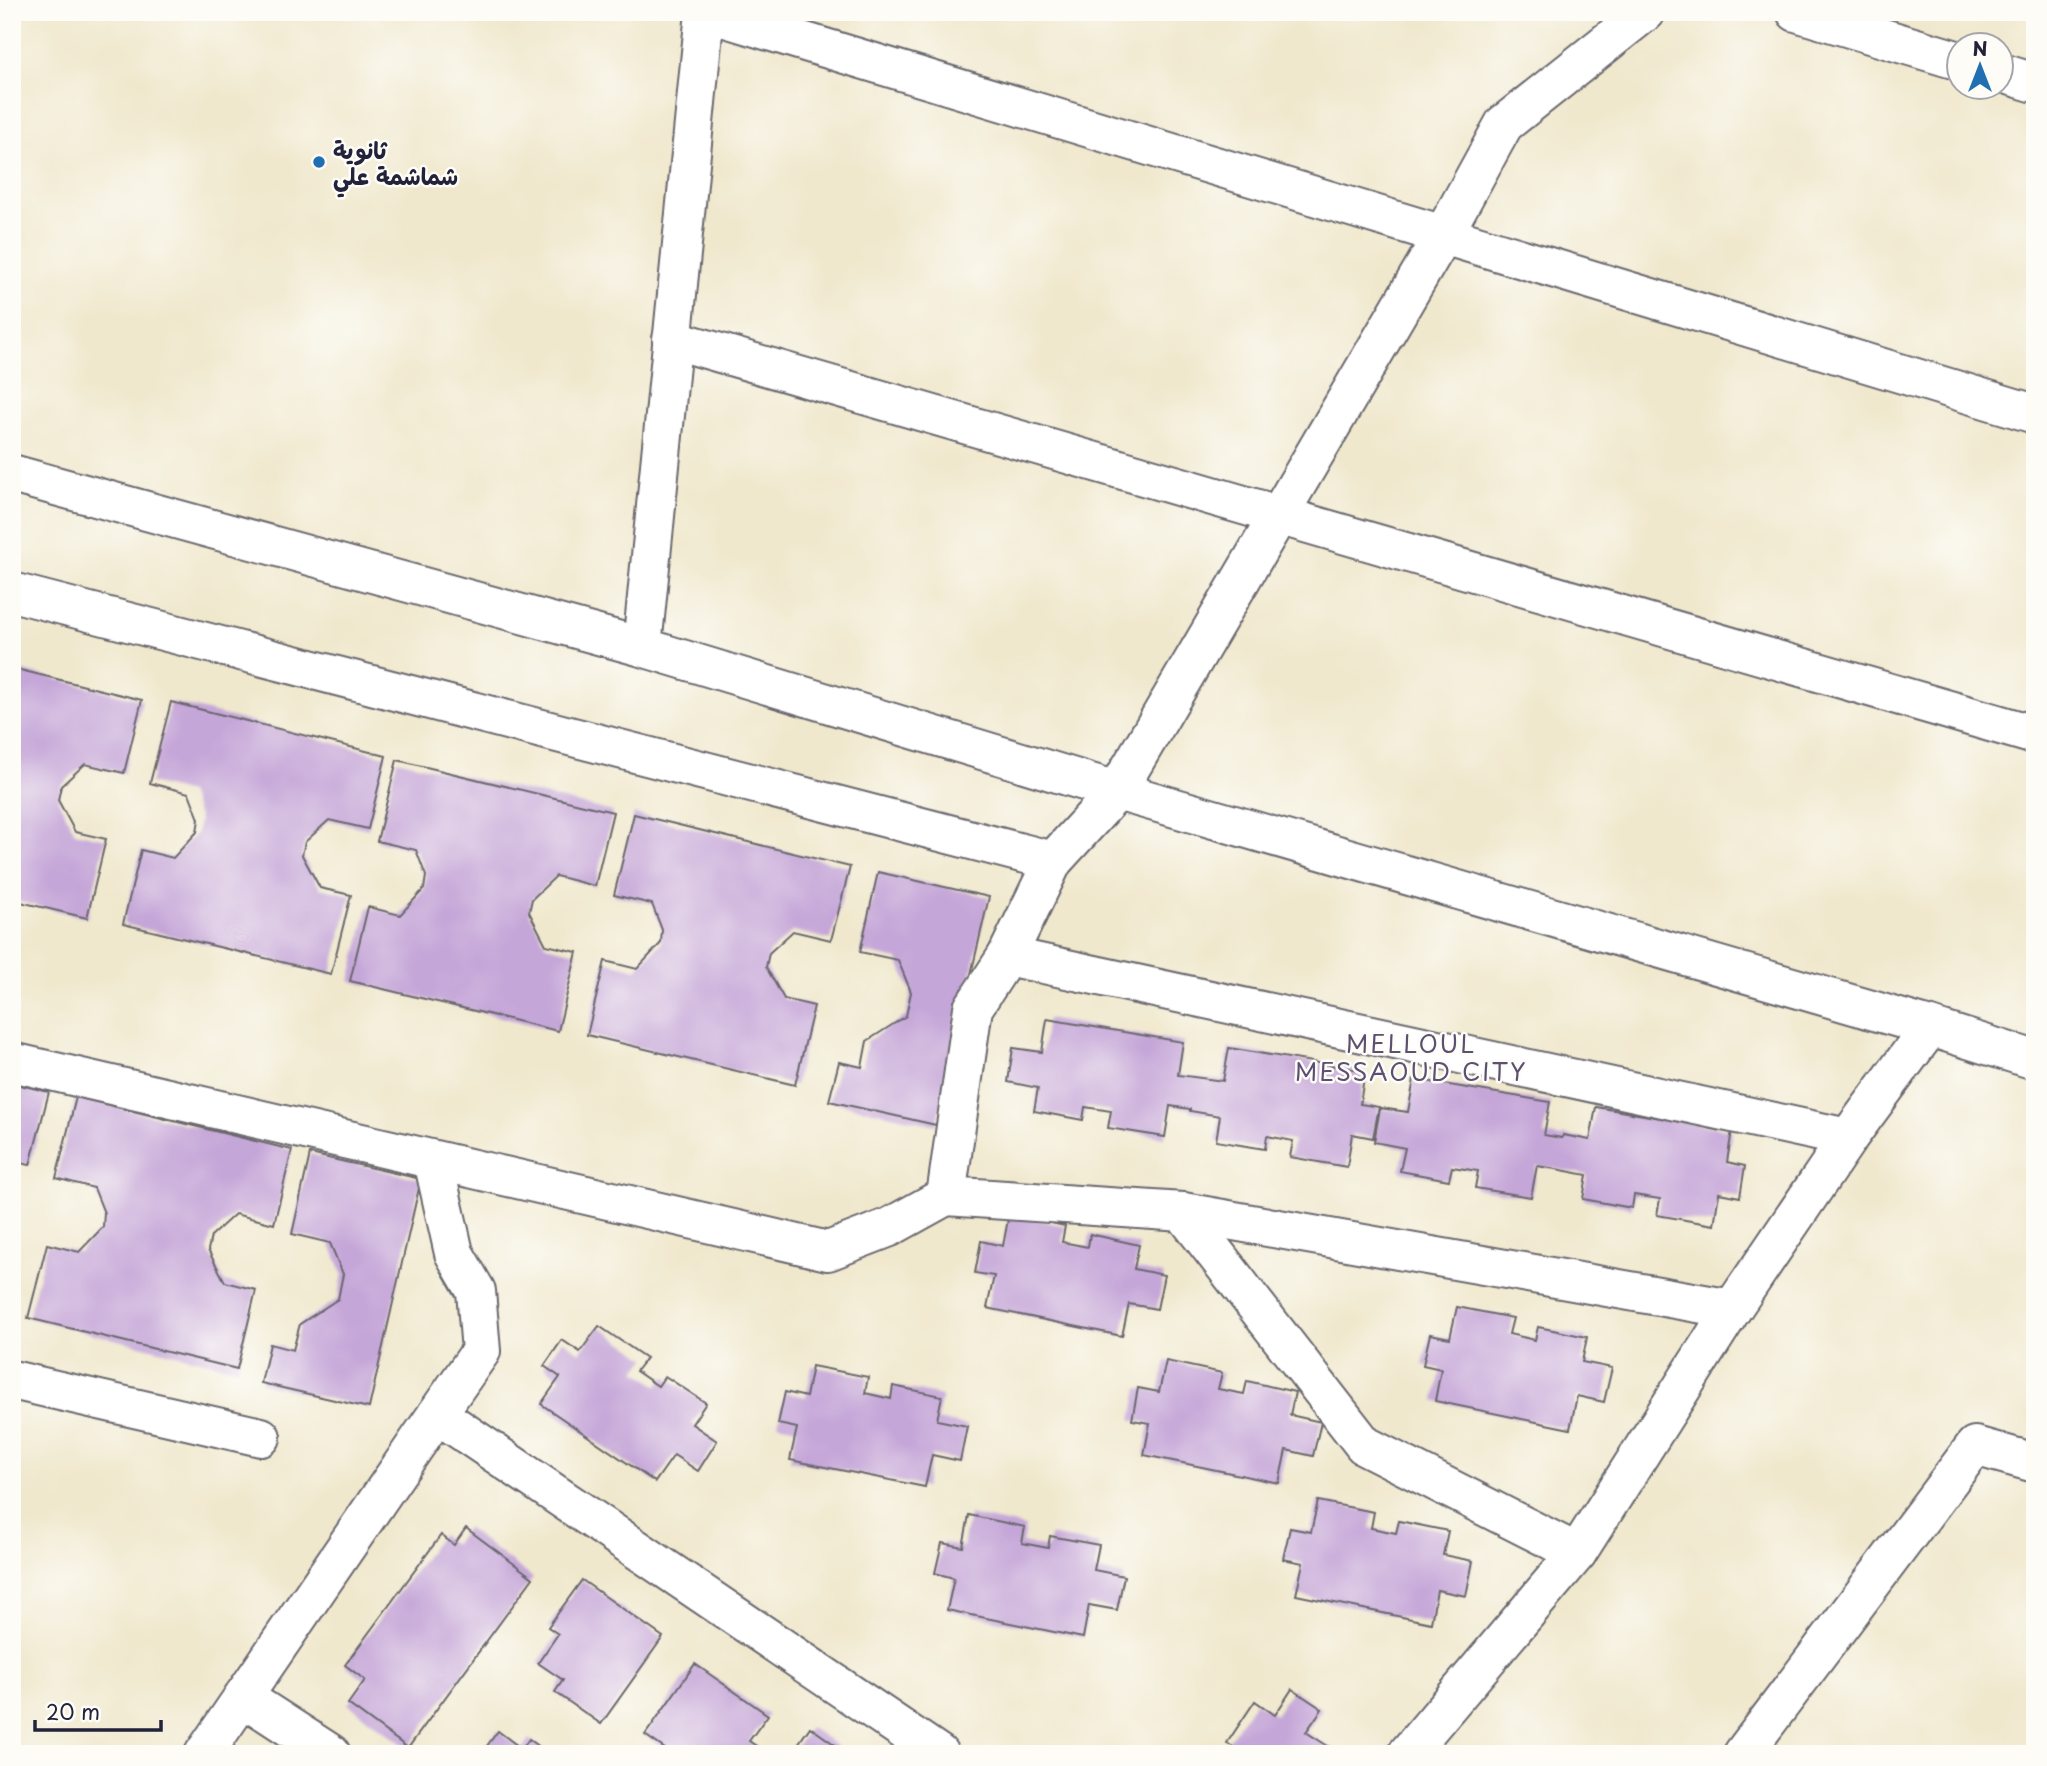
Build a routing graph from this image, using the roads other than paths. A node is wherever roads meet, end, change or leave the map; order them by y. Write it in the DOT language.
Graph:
graph roads {
  1 [pos="706,12"];
  2 [pos="1645,12"];
  3 [pos="1796,12"];
  4 [pos="1946,57"];
  5 [pos="2016,77"];
  6 [pos="2035,83"];
  7 [pos="1443,236"];
  8 [pos="672,339"];
  9 [pos="2035,414"];
  10 [pos="12,474"];
  11 [pos="1279,515"];
  12 [pos="12,592"];
  13 [pos="642,647"];
  14 [pos="2035,734"];
  15 [pos="1117,791"];
  16 [pos="1053,861"];
  17 [pos="1007,956"];
  18 [pos="1930,1027"];
  19 [pos="2035,1060"];
  20 [pos="12,1062"];
  21 [pos="1848,1138"];
  22 [pos="433,1160"];
  23 [pos="946,1196"];
  24 [pos="1183,1212"];
  25 [pos="1732,1309"];
  26 [pos="12,1380"];
  27 [pos="437,1414"];
  28 [pos="261,1437"];
  29 [pos="2035,1463"];
  30 [pos="1577,1553"];
  31 [pos="243,1697"];
  32 [pos="204,1754"];
  33 [pos="331,1754"];
  34 [pos="939,1754"];
  35 [pos="1407,1754"];
  36 [pos="1743,1754"];
  1 -- 7 [label="street"];
  1 -- 8 [label="street"];
  2 -- 7 [label="street"];
  3 -- 4 [label="street"];
  5 -- 6 [label="street"];
  7 -- 9 [label="street"];
  7 -- 11 [label="street"];
  8 -- 11 [label="street"];
  8 -- 13 [label="street"];
  10 -- 13 [label="street"];
  11 -- 14 [label="street"];
  11 -- 15 [label="street"];
  12 -- 16 [label="street"];
  13 -- 15 [label="street"];
  15 -- 16 [label="street"];
  15 -- 18 [label="street"];
  16 -- 17 [label="street"];
  17 -- 21 [label="street"];
  17 -- 23 [label="street"];
  18 -- 19 [label="street"];
  18 -- 21 [label="street"];
  20 -- 22 [label="street"];
  21 -- 25 [label="street"];
  22 -- 23 [label="street"];
  22 -- 27 [label="street"];
  23 -- 24 [label="street"];
  24 -- 25 [label="street"];
  24 -- 30 [label="street"];
  25 -- 30 [label="street"];
  26 -- 28 [label="street"];
  27 -- 31 [label="street"];
  27 -- 34 [label="street"];
  29 -- 36 [label="street"];
  30 -- 35 [label="street"];
  31 -- 32 [label="street"];
  31 -- 33 [label="street"];
}
